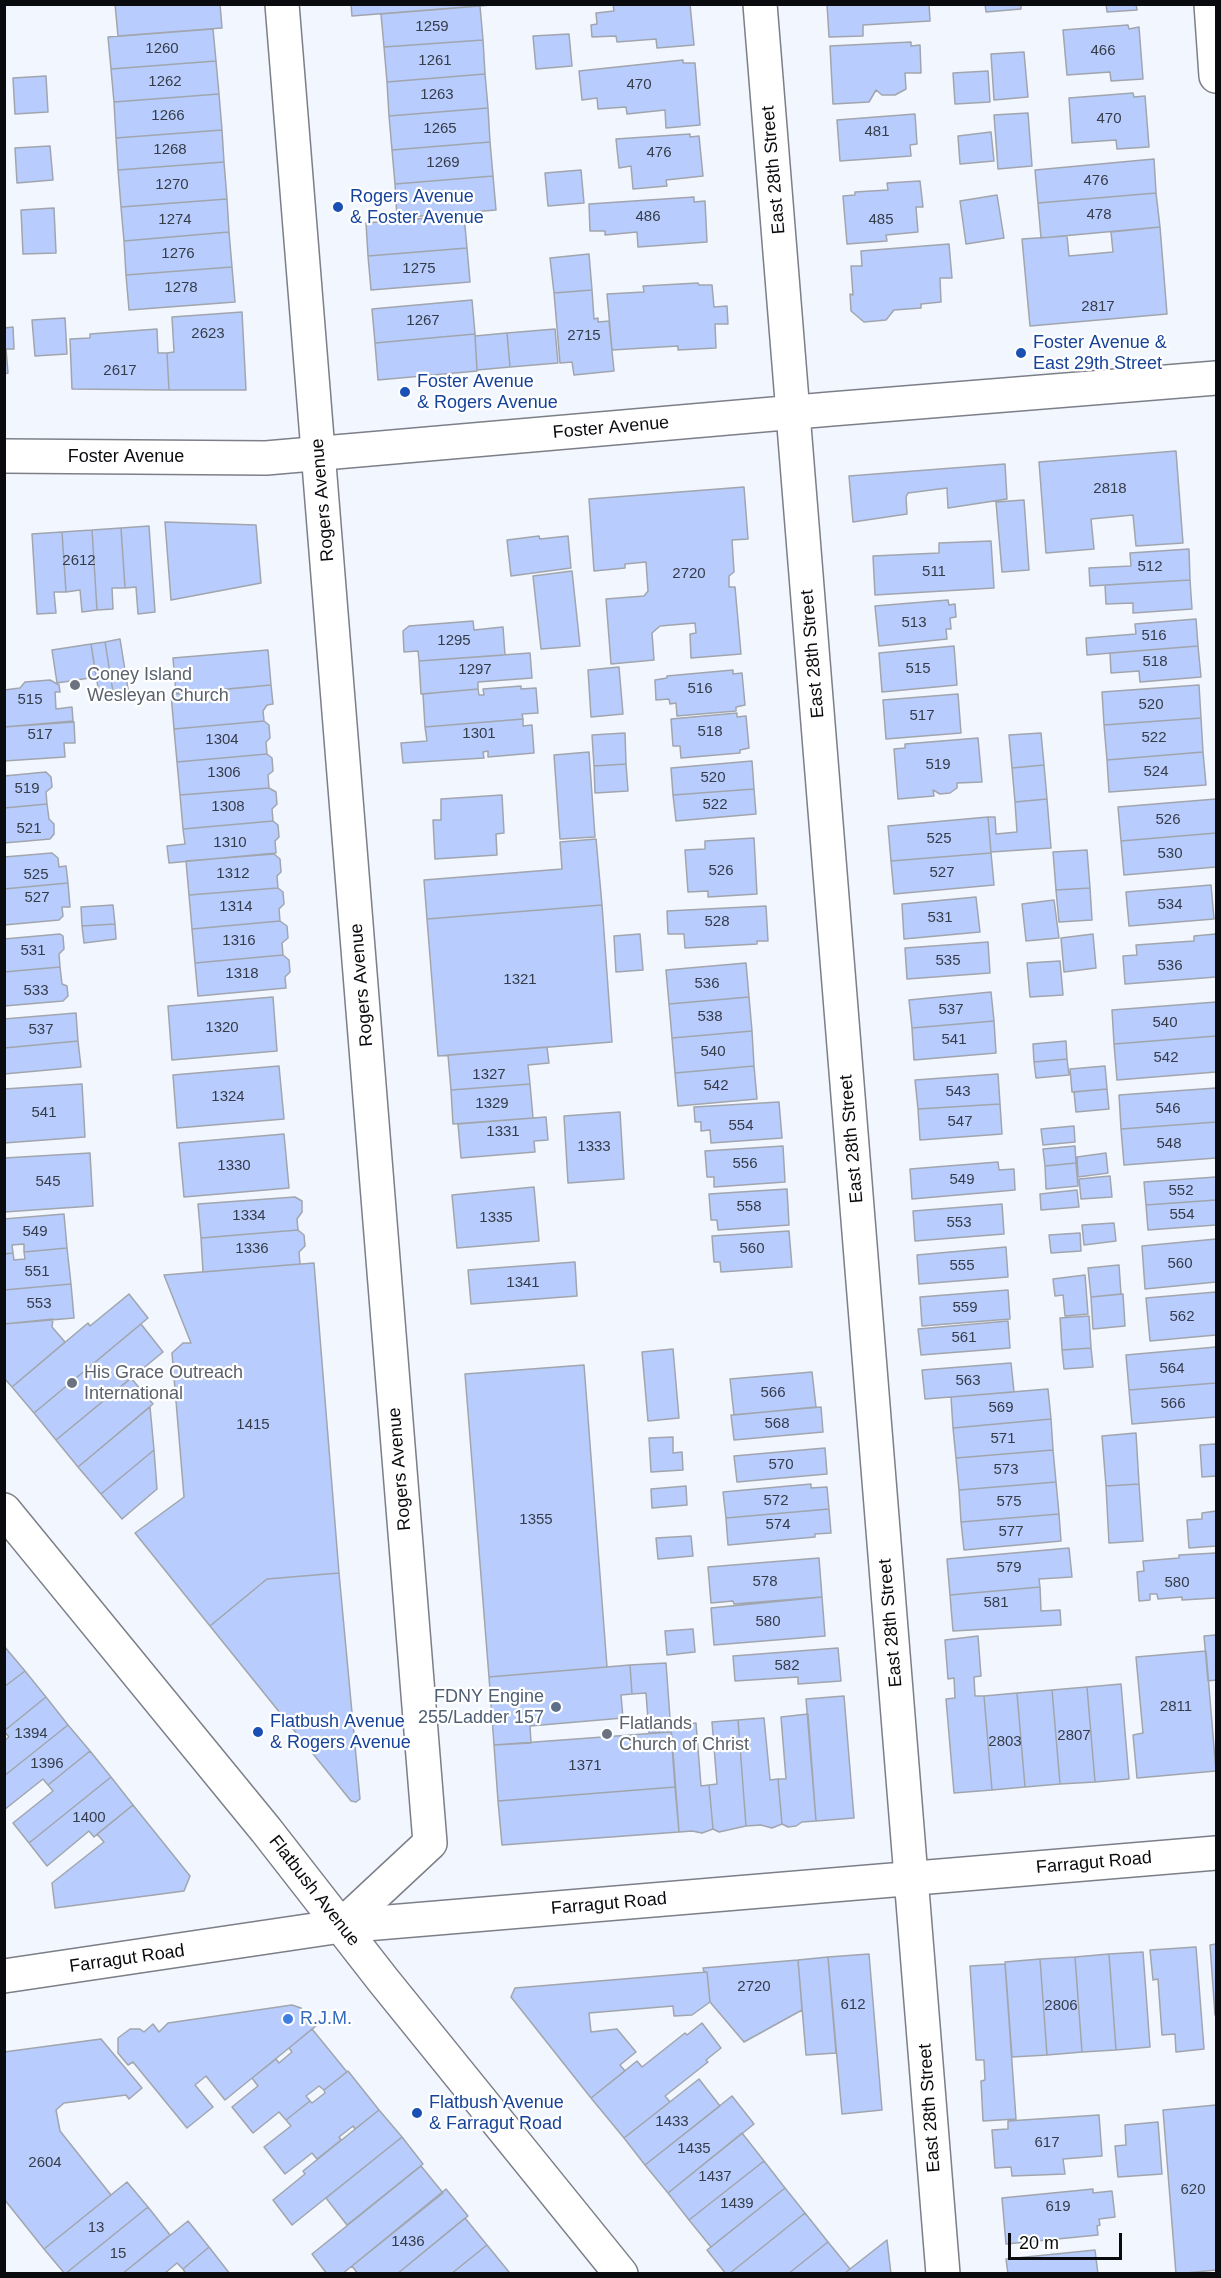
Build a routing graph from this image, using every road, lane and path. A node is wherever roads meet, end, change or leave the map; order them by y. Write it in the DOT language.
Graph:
graph roads {
  1 [pos="282,4"];
  2 [pos="760,4"];
  3 [pos="1211,4"];
  4 [pos="1216,76"];
  5 [pos="1216,378"];
  6 [pos="794,412"];
  7 [pos="319,453"];
  8 [pos="4,456"];
  9 [pos="4,1510"];
  10 [pos="1216,1853"];
  11 [pos="912,1877"];
  12 [pos="341,1926"];
  13 [pos="4,1976"];
  14 [pos="621,2274"];
  15 [pos="943,2274"];
  1 -- 7 [label="street, Rogers Avenue"];
  2 -- 6 [label="street, East 28th Street"];
  3 -- 4 [label="street"];
  5 -- 6 [label="street, Foster Avenue"];
  6 -- 7 [label="street, Foster Avenue"];
  6 -- 11 [label="street, East 28th Street"];
  7 -- 8 [label="street, Foster Avenue"];
  7 -- 12 [label="street, Rogers Avenue"];
  9 -- 12 [label="street, Flatbush Avenue"];
  10 -- 11 [label="street, Farragut Road"];
  11 -- 12 [label="street, Farragut Road"];
  11 -- 15 [label="street, East 28th Street"];
  12 -- 13 [label="street, Farragut Road"];
  12 -- 14 [label="street, Flatbush Avenue"];
}
